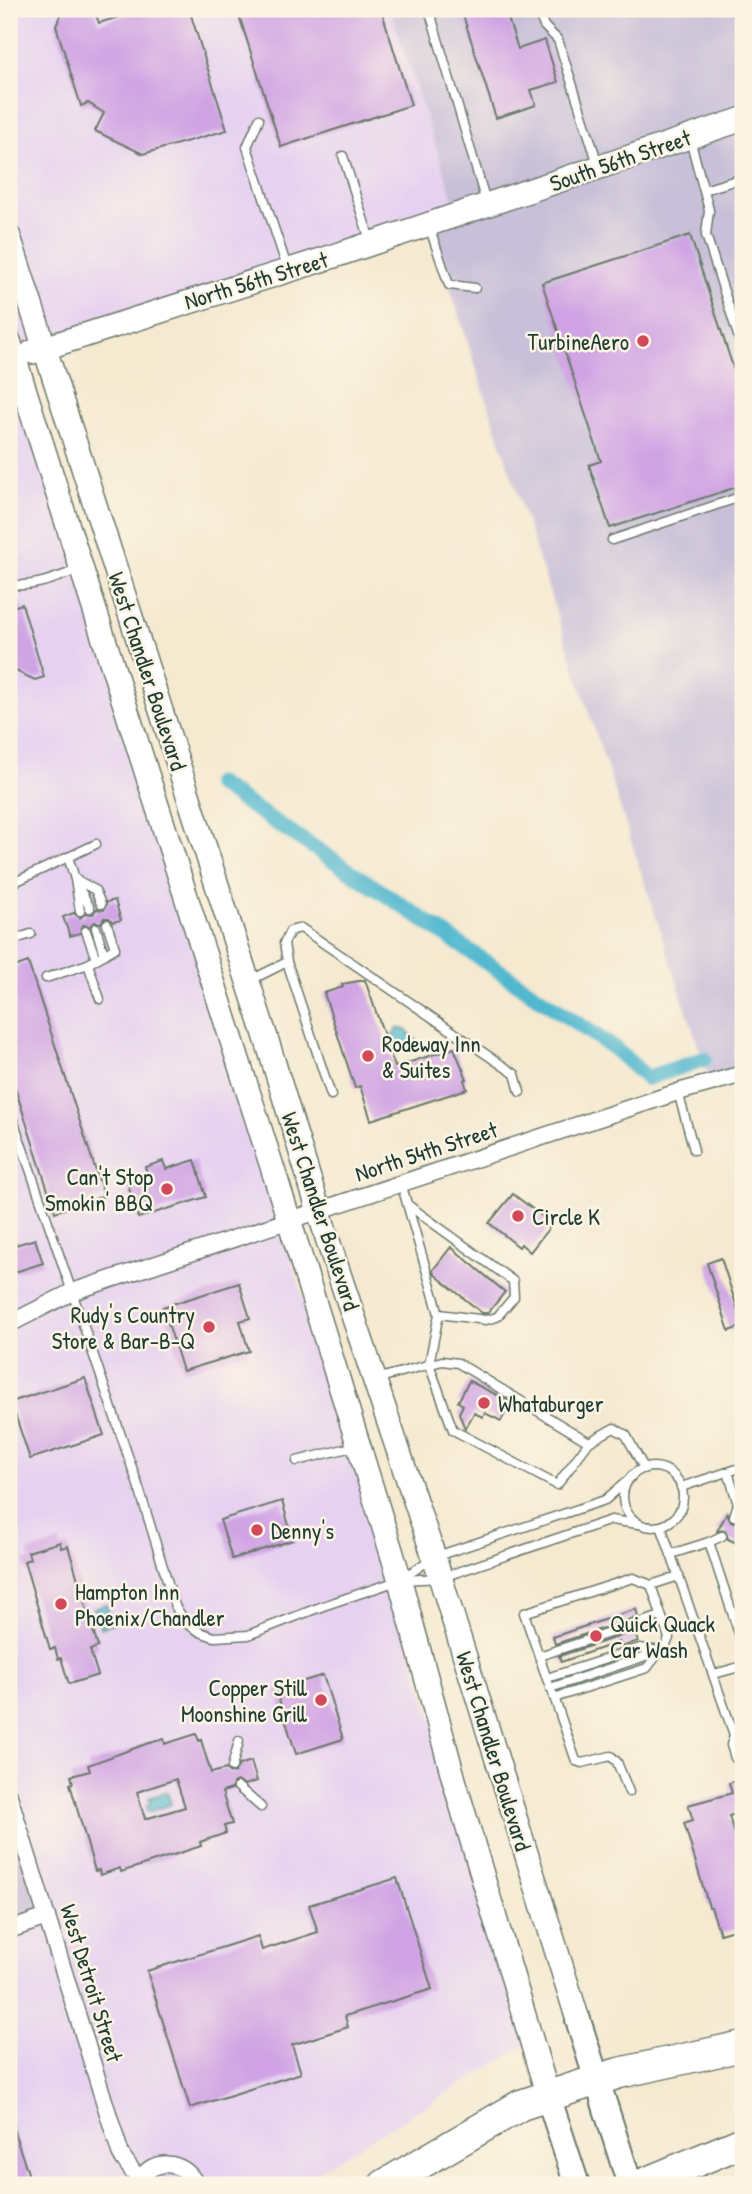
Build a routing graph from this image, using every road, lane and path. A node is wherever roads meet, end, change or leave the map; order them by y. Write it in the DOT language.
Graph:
graph roads {
  1 [pos="429,9"];
  2 [pos="537,9"];
  3 [pos="736,9"];
  4 [pos="743,30"];
  5 [pos="259,119"];
  6 [pos="743,119"];
  7 [pos="690,136"];
  8 [pos="343,156"];
  9 [pos="598,167"];
  10 [pos="743,178"];
  11 [pos="704,190"];
  12 [pos="492,204"];
  13 [pos="429,224"];
  14 [pos="9,237"];
  15 [pos="372,243"];
  16 [pos="288,270"];
  17 [pos="475,288"];
  18 [pos="45,348"];
  19 [pos="743,351"];
  20 [pos="10,356"];
  21 [pos="743,496"];
  22 [pos="612,540"];
  23 [pos="82,568"];
  24 [pos="9,584"];
  25 [pos="160,814"];
  26 [pos="96,844"];
  27 [pos="68,857"];
  28 [pos="75,879"];
  29 [pos="15,882"];
  30 [pos="222,901"];
  31 [pos="101,904"];
  32 [pos="90,908"];
  33 [pos="80,911"];
  34 [pos="107,924"];
  35 [pos="96,928"];
  36 [pos="86,931"];
  37 [pos="31,934"];
  38 [pos="9,941"];
  39 [pos="104,955"];
  40 [pos="92,962"];
  41 [pos="287,962"];
  42 [pos="46,978"];
  43 [pos="248,981"];
  44 [pos="100,999"];
  45 [pos="743,1074"];
  46 [pos="678,1091"];
  47 [pos="520,1092"];
  48 [pos="331,1095"];
  49 [pos="9,1108"];
  50 [pos="694,1150"];
  51 [pos="401,1183"];
  52 [pos="408,1205"];
  53 [pos="319,1210"];
  54 [pos="289,1220"];
  55 [pos="72,1292"];
  56 [pos="439,1314"];
  57 [pos="9,1324"];
  58 [pos="429,1364"];
  59 [pos="376,1379"];
  60 [pos="589,1442"];
  61 [pos="358,1445"];
  62 [pos="298,1461"];
  63 [pos="743,1467"];
  64 [pos="643,1468"];
  65 [pos="729,1472"];
  66 [pos="626,1482"];
  67 [pos="681,1487"];
  68 [pos="734,1516"];
  69 [pos="638,1524"];
  70 [pos="661,1526"];
  71 [pos="722,1536"];
  72 [pos="709,1542"];
  73 [pos="671,1554"];
  74 [pos="437,1567"];
  75 [pos="679,1576"];
  76 [pos="400,1580"];
  77 [pos="651,1585"];
  78 [pos="661,1616"];
  79 [pos="743,1646"];
  80 [pos="660,1651"];
  81 [pos="539,1656"];
  82 [pos="743,1666"];
  83 [pos="714,1674"];
  84 [pos="549,1683"];
  85 [pos="554,1698"];
  86 [pos="739,1734"];
  87 [pos="239,1741"];
  88 [pos="735,1758"];
  89 [pos="232,1767"];
  90 [pos="239,1787"];
  91 [pos="629,1792"];
  92 [pos="9,1796"];
  93 [pos="261,1807"];
  94 [pos="47,1917"];
  95 [pos="9,1930"];
  96 [pos="578,2020"];
  97 [pos="743,2046"];
  98 [pos="597,2080"];
  99 [pos="548,2096"];
  100 [pos="743,2142"];
  101 [pos="574,2176"];
  102 [pos="139,2183"];
  103 [pos="196,2185"];
  104 [pos="384,2185"];
  105 [pos="630,2185"];
  106 [pos="640,2185"];
  1 -- 12 [label="lane"];
  2 -- 9 [label="lane"];
  3 -- 4 [label="lane"];
  5 -- 16 [label="lane"];
  6 -- 7 [label="main road, South 56th Street"];
  7 -- 9 [label="main road, South 56th Street"];
  7 -- 11 [label="lane"];
  8 -- 15 [label="lane"];
  9 -- 12 [label="main road, South 56th Street"];
  10 -- 11 [label="lane"];
  11 -- 19 [label="lane"];
  12 -- 13 [label="main road, North 56th Street"];
  13 -- 15 [label="main road, North 56th Street"];
  13 -- 17 [label="lane"];
  14 -- 18 [label="main road, West Chandler Boulevard"];
  15 -- 16 [label="main road, North 56th Street"];
  16 -- 18 [label="main road, North 56th Street"];
  18 -- 20 [label="main road, North 56th Street"];
  18 -- 30 [label="main road, West Chandler Boulevard"];
  20 -- 23 [label="main road, West Chandler Boulevard"];
  21 -- 22 [label="lane"];
  23 -- 24 [label="lane"];
  23 -- 25 [label="main road, West Chandler Boulevard"];
  25 -- 30 [label="main road"];
  25 -- 54 [label="main road, West Chandler Boulevard"];
  26 -- 27 [label="lane"];
  27 -- 28 [label="lane"];
  27 -- 29 [label="lane"];
  28 -- 31 [label="lane"];
  28 -- 32 [label="lane"];
  28 -- 33 [label="lane"];
  30 -- 43 [label="main road, West Chandler Boulevard"];
  34 -- 39 [label="lane"];
  35 -- 39 [label="lane"];
  36 -- 40 [label="lane"];
  37 -- 38 [label="lane"];
  39 -- 40 [label="lane"];
  40 -- 42 [label="lane"];
  40 -- 44 [label="lane"];
  41 -- 43 [label="lane"];
  41 -- 47 [label="lane"];
  41 -- 48 [label="lane"];
  43 -- 53 [label="main road, West Chandler Boulevard"];
  45 -- 46 [label="street, North 54th Street"];
  46 -- 50 [label="lane"];
  46 -- 51 [label="street, North 54th Street"];
  49 -- 55 [label="lane"];
  51 -- 52 [label="lane"];
  51 -- 53 [label="street, North 54th Street"];
  52 -- 56 [label="lane"];
  52 -- 56 [label="lane"];
  53 -- 54 [label="street, North 54th Street"];
  53 -- 59 [label="main road, West Chandler Boulevard"];
  54 -- 55 [label="street, North 54th Street"];
  54 -- 61 [label="main road, West Chandler Boulevard"];
  55 -- 57 [label="street, North 54th Street"];
  55 -- 76 [label="lane"];
  56 -- 58 [label="lane"];
  58 -- 59 [label="lane"];
  58 -- 60 [label="lane"];
  58 -- 60 [label="lane"];
  59 -- 74 [label="main road, West Chandler Boulevard"];
  60 -- 64 [label="lane"];
  61 -- 62 [label="lane"];
  61 -- 76 [label="main road, West Chandler Boulevard"];
  63 -- 65 [label="lane"];
  64 -- 66 [label="lane"];
  64 -- 67 [label="lane"];
  65 -- 67 [label="lane"];
  65 -- 68 [label="lane"];
  66 -- 69 [label="lane"];
  66 -- 74 [label="lane"];
  67 -- 70 [label="lane"];
  69 -- 70 [label="lane"];
  69 -- 74 [label="lane"];
  70 -- 73 [label="lane"];
  71 -- 72 [label="lane"];
  72 -- 73 [label="lane"];
  72 -- 79 [label="lane"];
  73 -- 75 [label="lane"];
  74 -- 76 [label="lane"];
  74 -- 76 [label="lane"];
  74 -- 96 [label="main road, West Chandler Boulevard"];
  75 -- 77 [label="lane"];
  75 -- 83 [label="lane"];
  76 -- 99 [label="main road, West Chandler Boulevard"];
  77 -- 78 [label="lane"];
  77 -- 81 [label="lane"];
  78 -- 80 [label="lane"];
  78 -- 81 [label="lane"];
  80 -- 84 [label="lane"];
  80 -- 85 [label="lane"];
  81 -- 84 [label="lane"];
  82 -- 83 [label="lane"];
  83 -- 86 [label="lane"];
  84 -- 85 [label="lane"];
  85 -- 91 [label="lane"];
  86 -- 88 [label="lane"];
  87 -- 89 [label="lane"];
  90 -- 93 [label="lane"];
  92 -- 94 [label="street, West Detroit Street"];
  94 -- 95 [label="street"];
  94 -- 102 [label="street, West Detroit Street"];
  96 -- 98 [label="main road, West Chandler Boulevard"];
  97 -- 98 [label="highway"];
  98 -- 99 [label="highway"];
  98 -- 105 [label="main road, West Chandler Boulevard"];
  99 -- 101 [label="main road, West Chandler Boulevard"];
  99 -- 104 [label="highway"];
  100 -- 106 [label="highway"];
  102 -- 103 [label="street, West Detroit Street"];
}
